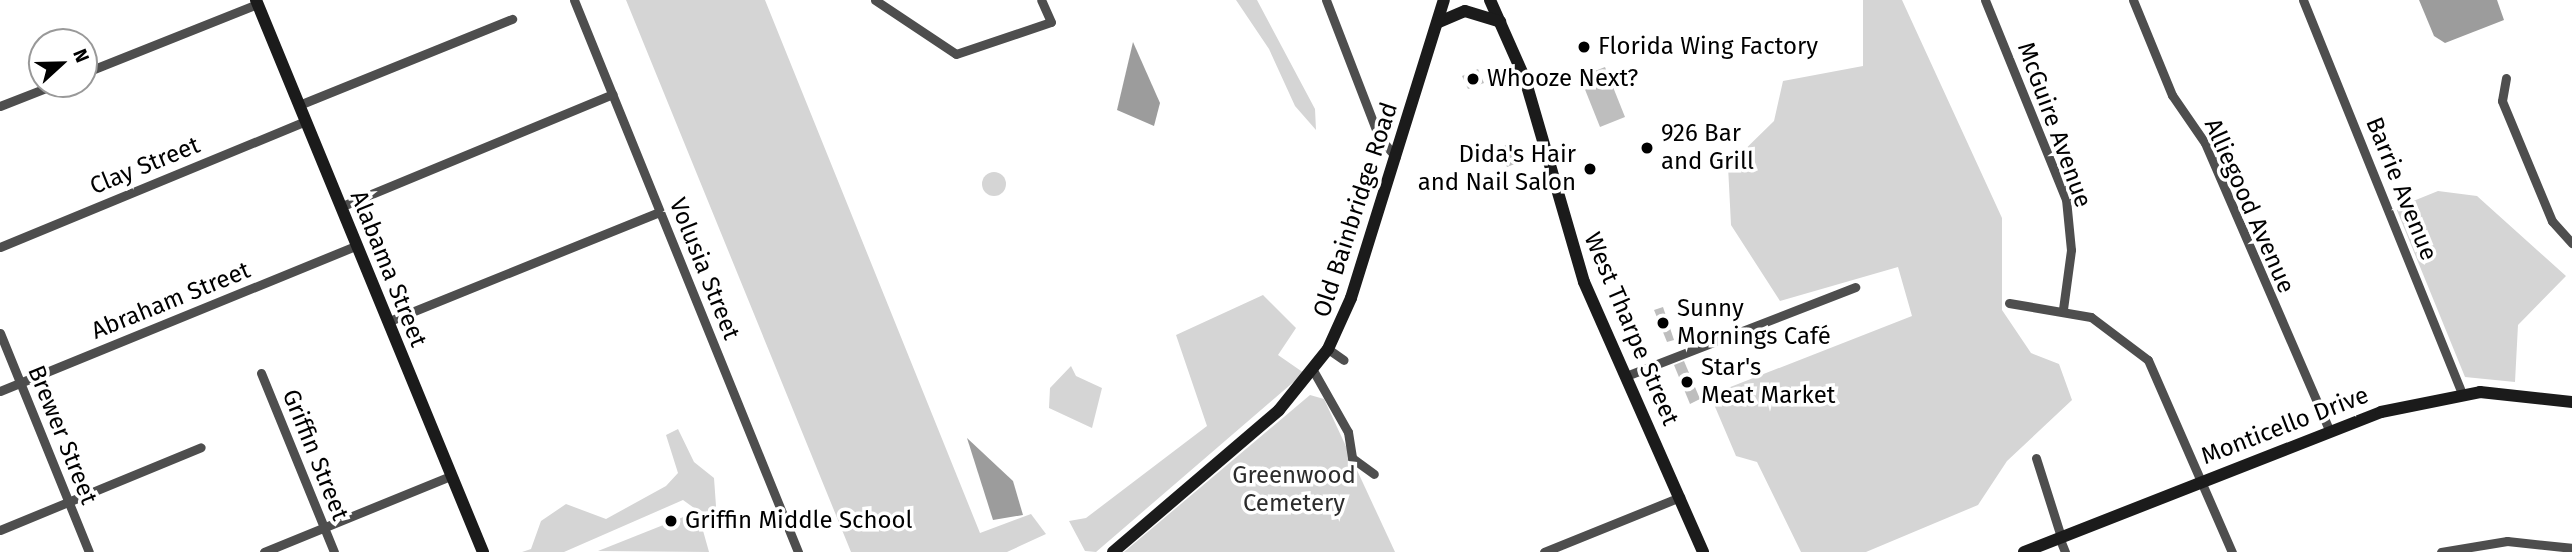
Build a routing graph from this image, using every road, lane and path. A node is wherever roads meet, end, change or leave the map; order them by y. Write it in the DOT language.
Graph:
graph roads {
  1 [pos="574,0"];
  2 [pos="875,0"];
  3 [pos="1041,0"];
  4 [pos="1326,0"];
  5 [pos="1444,0"];
  6 [pos="1490,0"];
  7 [pos="1986,0"];
  8 [pos="2133,0"];
  9 [pos="2303,0"];
  10 [pos="256,2"];
  11 [pos="512,19"];
  12 [pos="1439,22"];
  13 [pos="1500,22"];
  14 [pos="98,67"];
  15 [pos="2506,78"];
  16 [pos="613,94"];
  17 [pos="28,95"];
  18 [pos="299,105"];
  19 [pos="0,106"];
  20 [pos="305,121"];
  21 [pos="1396,157"];
  22 [pos="340,206"];
  23 [pos="659,212"];
  24 [pos="2572,243"];
  25 [pos="356,246"];
  26 [pos="0,247"];
  27 [pos="1855,287"];
  28 [pos="2009,303"];
  29 [pos="2063,309"];
  30 [pos="387,322"];
  31 [pos="0,333"];
  32 [pos="1328,349"];
  33 [pos="1344,360"];
  34 [pos="1314,372"];
  35 [pos="261,373"];
  36 [pos="1626,376"];
  37 [pos="20,383"];
  38 [pos="0,391"];
  39 [pos="2462,393"];
  40 [pos="2572,402"];
  41 [pos="2329,429"];
  42 [pos="201,447"];
  43 [pos="2036,458"];
  44 [pos="1374,474"];
  45 [pos="450,476"];
  46 [pos="2202,480"];
  47 [pos="1680,497"];
  48 [pos="68,502"];
  49 [pos="324,528"];
  50 [pos="0,530"];
  51 [pos="2060,537"];
  52 [pos="2572,548"];
  53 [pos="89,552"];
  54 [pos="264,552"];
  55 [pos="334,552"];
  56 [pos="483,552"];
  57 [pos="798,552"];
  58 [pos="1113,552"];
  59 [pos="1545,552"];
  60 [pos="1703,552"];
  61 [pos="2024,552"];
  62 [pos="2065,552"];
  63 [pos="2231,552"];
  64 [pos="2441,552"];
  1 -- 16 [label="street, Volusia Street"];
  2 -- 3 [label="street"];
  4 -- 21 [label="street"];
  5 -- 12 [label="main road, Old Bainbridge Road"];
  6 -- 13 [label="main road, West Tharpe Street"];
  7 -- 29 [label="street, McGuire Avenue"];
  8 -- 41 [label="street, Alliegood Avenue"];
  9 -- 39 [label="street, Barrie Avenue"];
  10 -- 14 [label="street"];
  10 -- 18 [label="main road, Alabama Street"];
  11 -- 18 [label="street"];
  12 -- 13 [label="main road"];
  12 -- 21 [label="main road, Old Bainbridge Road"];
  13 -- 36 [label="main road, West Tharpe Street"];
  15 -- 24 [label="street"];
  16 -- 22 [label="street"];
  16 -- 23 [label="street, Volusia Street"];
  17 -- 19 [label="street"];
  18 -- 20 [label="main road, Alabama Street"];
  20 -- 22 [label="main road, Alabama Street"];
  20 -- 26 [label="street, Clay Street"];
  21 -- 32 [label="main road, Old Bainbridge Road"];
  22 -- 25 [label="main road, Alabama Street"];
  23 -- 30 [label="street"];
  23 -- 57 [label="street, Volusia Street"];
  25 -- 30 [label="main road, Alabama Street"];
  25 -- 37 [label="street, Abraham Street"];
  27 -- 36 [label="street"];
  28 -- 29 [label="street"];
  29 -- 46 [label="street"];
  30 -- 45 [label="main road, Alabama Street"];
  31 -- 37 [label="street, Brewer Street"];
  32 -- 33 [label="street"];
  32 -- 34 [label="main road, Old Bainbridge Road"];
  34 -- 44 [label="street"];
  34 -- 58 [label="main road, Old Bainbridge Road"];
  35 -- 49 [label="street, Griffin Street"];
  36 -- 47 [label="main road, West Tharpe Street"];
  37 -- 38 [label="street, Abraham Street"];
  37 -- 48 [label="street, Brewer Street"];
  39 -- 40 [label="main road, Monticello Drive"];
  39 -- 41 [label="main road, Monticello Drive"];
  41 -- 46 [label="main road, Monticello Drive"];
  42 -- 48 [label="street"];
  43 -- 51 [label="street"];
  45 -- 49 [label="street"];
  45 -- 56 [label="main road, Alabama Street"];
  46 -- 51 [label="main road, Monticello Drive"];
  46 -- 63 [label="street"];
  47 -- 59 [label="street"];
  47 -- 60 [label="main road, West Tharpe Street"];
  48 -- 50 [label="street"];
  48 -- 53 [label="street, Brewer Street"];
  49 -- 54 [label="street"];
  49 -- 55 [label="street, Griffin Street"];
  51 -- 61 [label="main road, Monticello Drive"];
  51 -- 62 [label="street"];
  52 -- 64 [label="street"];
}
